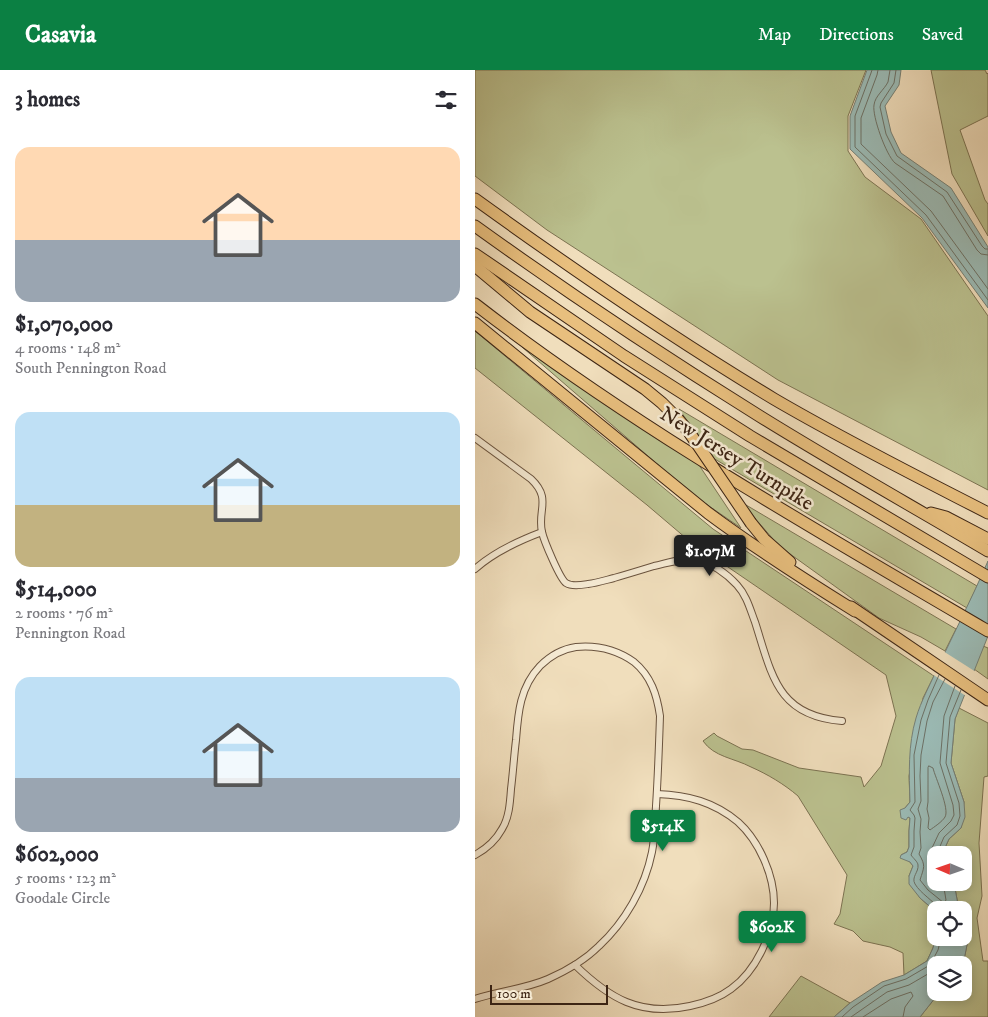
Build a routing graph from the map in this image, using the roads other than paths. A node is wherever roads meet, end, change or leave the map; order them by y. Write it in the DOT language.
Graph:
graph roads {
  1 [pos="475,199"];
  2 [pos="475,226"];
  3 [pos="475,254"];
  4 [pos="475,266"];
  5 [pos="475,304"];
  6 [pos="475,323"];
  7 [pos="475,438"];
  8 [pos="988,510"];
  9 [pos="542,532"];
  10 [pos="980,539"];
  11 [pos="988,551"];
  12 [pos="475,570"];
  13 [pos="988,577"];
  14 [pos="855,610"];
  15 [pos="988,631"];
  16 [pos="988,700"];
  17 [pos="842,721"];
  18 [pos="657,794"];
  19 [pos="475,856"];
  20 [pos="575,965"];
  21 [pos="475,999"];
  1 -- 8 [label="highway"];
  2 -- 10 [label="highway"];
  3 -- 13 [label="highway, New Jersey Turnpike"];
  4 -- 14 [label="highway, bridge"];
  5 -- 15 [label="highway, New Jersey Turnpike"];
  6 -- 14 [label="highway"];
  7 -- 9 [label="street"];
  9 -- 12 [label="street"];
  9 -- 17 [label="street"];
  10 -- 11 [label="highway"];
  14 -- 16 [label="highway"];
  18 -- 19 [label="street"];
  18 -- 20 [label="street"];
  18 -- 20 [label="street"];
  20 -- 21 [label="street"];
}
